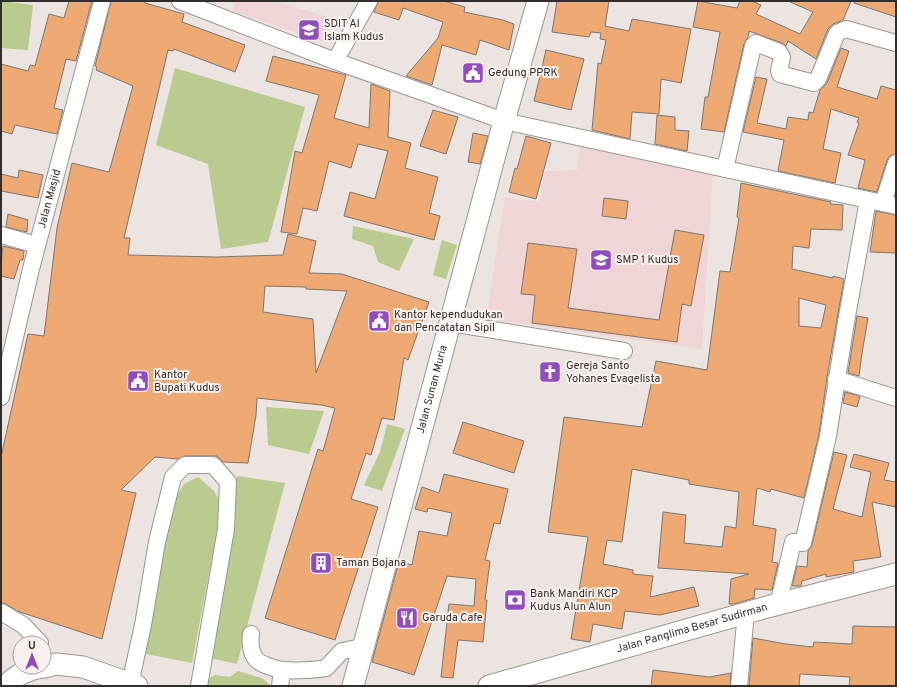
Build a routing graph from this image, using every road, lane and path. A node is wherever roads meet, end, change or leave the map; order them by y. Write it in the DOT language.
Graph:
graph roads {
  1 [pos="102,1"];
  2 [pos="182,1"];
  3 [pos="369,1"];
  4 [pos="538,1"];
  5 [pos="896,43"];
  6 [pos="335,61"];
  7 [pos="504,121"];
  8 [pos="896,163"];
  9 [pos="725,169"];
  10 [pos="868,200"];
  11 [pos="890,204"];
  12 [pos="1,236"];
  13 [pos="37,245"];
  14 [pos="450,323"];
  15 [pos="624,351"];
  16 [pos="836,379"];
  17 [pos="1,397"];
  18 [pos="896,398"];
  19 [pos="896,574"];
  20 [pos="778,605"];
  21 [pos="1,612"];
  22 [pos="746,613"];
  23 [pos="251,634"];
  24 [pos="32,635"];
  25 [pos="362,647"];
  26 [pos="52,663"];
  27 [pos="282,670"];
  28 [pos="20,675"];
  29 [pos="134,685"];
  30 [pos="7,686"];
  31 [pos="199,686"];
  32 [pos="280,686"];
  33 [pos="353,686"];
  34 [pos="489,686"];
  35 [pos="738,686"];
  1 -- 13 [label="street, Jalan Masjid"];
  2 -- 6 [label="street"];
  3 -- 6 [label="street"];
  4 -- 7 [label="main road, Jalan Sunan Muria"];
  5 -- 9 [label="street"];
  6 -- 7 [label="street"];
  7 -- 9 [label="street"];
  7 -- 14 [label="main road, Jalan Sunan Muria"];
  8 -- 11 [label="street"];
  9 -- 10 [label="street"];
  10 -- 11 [label="street"];
  10 -- 16 [label="street"];
  12 -- 13 [label="street"];
  13 -- 17 [label="street, Jalan Masjid"];
  14 -- 15 [label="street"];
  14 -- 25 [label="main road, Jalan Sunan Muria"];
  16 -- 18 [label="street"];
  16 -- 20 [label="street"];
  19 -- 20 [label="main road, Jalan Panglima Besar Sudirman"];
  20 -- 22 [label="main road, Jalan Panglima Besar Sudirman"];
  21 -- 24 [label="street"];
  22 -- 34 [label="main road, Jalan Panglima Besar Sudirman"];
  22 -- 35 [label="street"];
  23 -- 27 [label="street"];
  25 -- 27 [label="street"];
  25 -- 33 [label="main road, Jalan Sunan Muria"];
  26 -- 29 [label="main road"];
  27 -- 32 [label="street"];
  28 -- 30 [label="main road"];
  29 -- 31 [label="street"];
}
